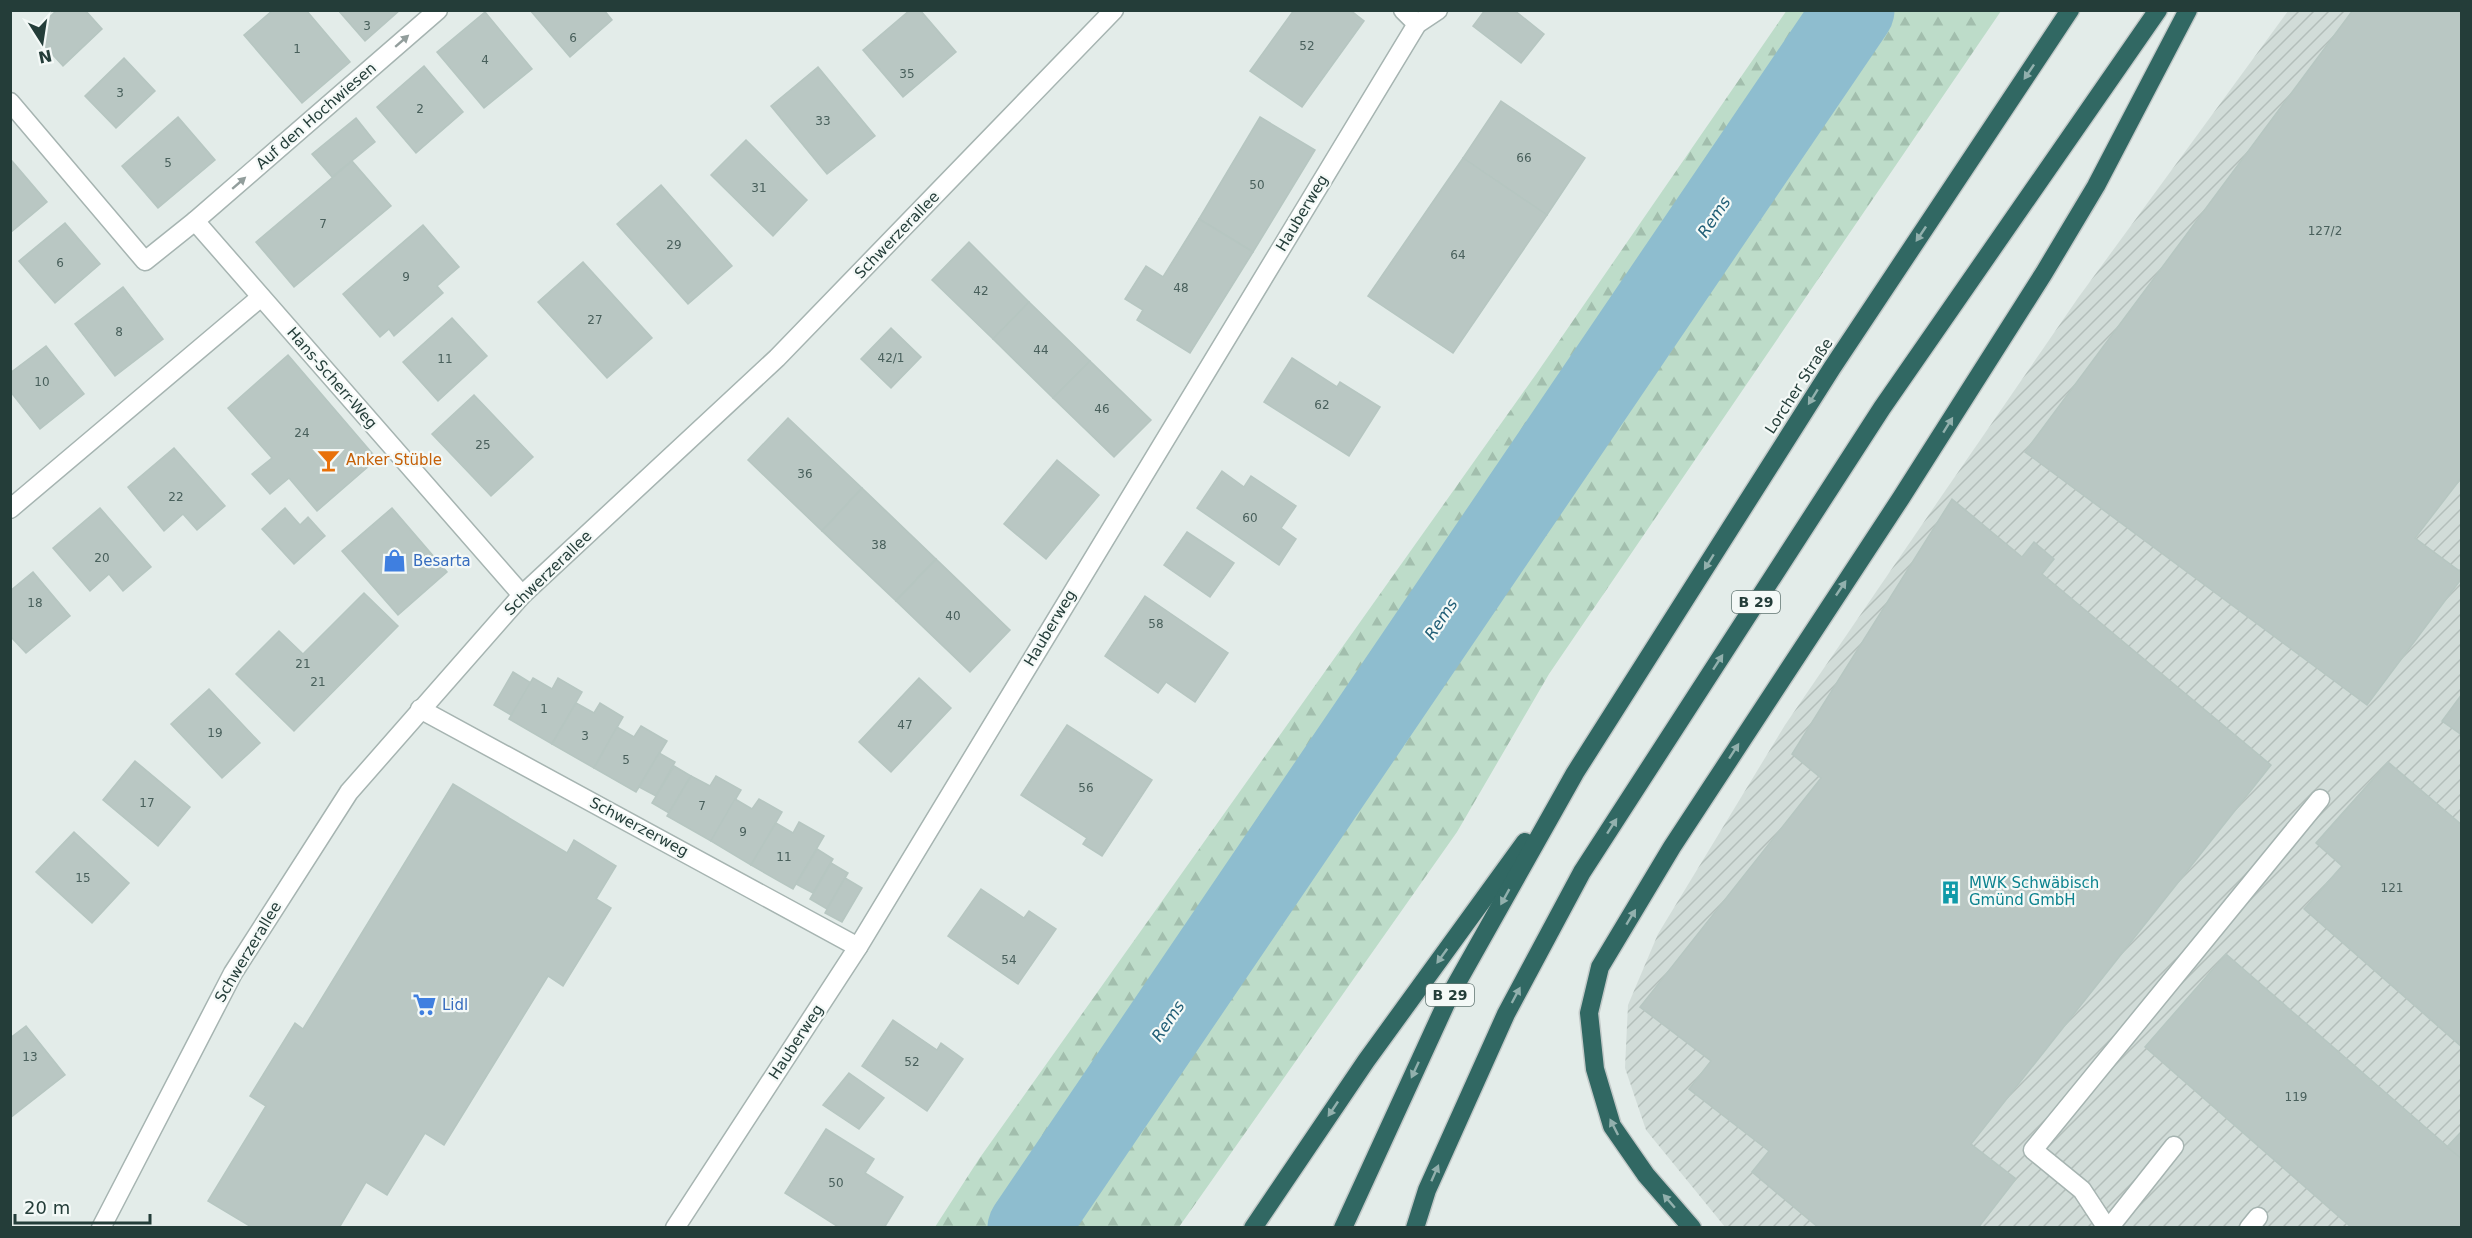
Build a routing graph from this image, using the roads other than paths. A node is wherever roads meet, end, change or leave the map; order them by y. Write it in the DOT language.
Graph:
graph roads {
  1 [pos="438,10"];
  2 [pos="1114,10"];
  3 [pos="1403,10"];
  4 [pos="1438,10"];
  5 [pos="2158,10"];
  6 [pos="2188,10"];
  7 [pos="2066,17"];
  8 [pos="1417,24"];
  9 [pos="10,102"];
  10 [pos="195,221"];
  11 [pos="261,297"];
  12 [pos="10,509"];
  13 [pos="522,595"];
  14 [pos="420,709"];
  15 [pos="1575,773"];
  16 [pos="2320,799"];
  17 [pos="858,947"];
  18 [pos="2174,1146"];
  19 [pos="101,1227"];
  20 [pos="675,1227"];
  21 [pos="1253,1227"];
  22 [pos="1343,1227"];
  23 [pos="1414,1227"];
  24 [pos="1692,1227"];
  25 [pos="2108,1227"];
  10 -- 1 [label="street, Auf den Hochwiesen, one-way"];
  2 -- 13 [label="street, Schwerzerallee"];
  3 -- 8 [label="street"];
  4 -- 8 [label="street, Hauberweg"];
  23 -- 5 [label="highway, B 29, one-way"];
  24 -- 6 [label="highway, one-way"];
  7 -- 15 [label="highway, Lorcher Straße / B 29, one-way"];
  8 -- 17 [label="street, Hauberweg"];
  9 -- 10 [label="street"];
  10 -- 11 [label="street, Hans-Scherr-Weg"];
  11 -- 12 [label="street"];
  11 -- 13 [label="street, Hans-Scherr-Weg"];
  13 -- 14 [label="street, Schwerzerallee"];
  14 -- 17 [label="street, Schwerzerweg"];
  14 -- 19 [label="street, Schwerzerallee"];
  15 -- 21 [label="highway, one-way"];
  15 -- 22 [label="highway, B 29, one-way"];
  16 -- 25 [label="street"];
  17 -- 20 [label="street, Hauberweg"];
  18 -- 25 [label="street"];
}
